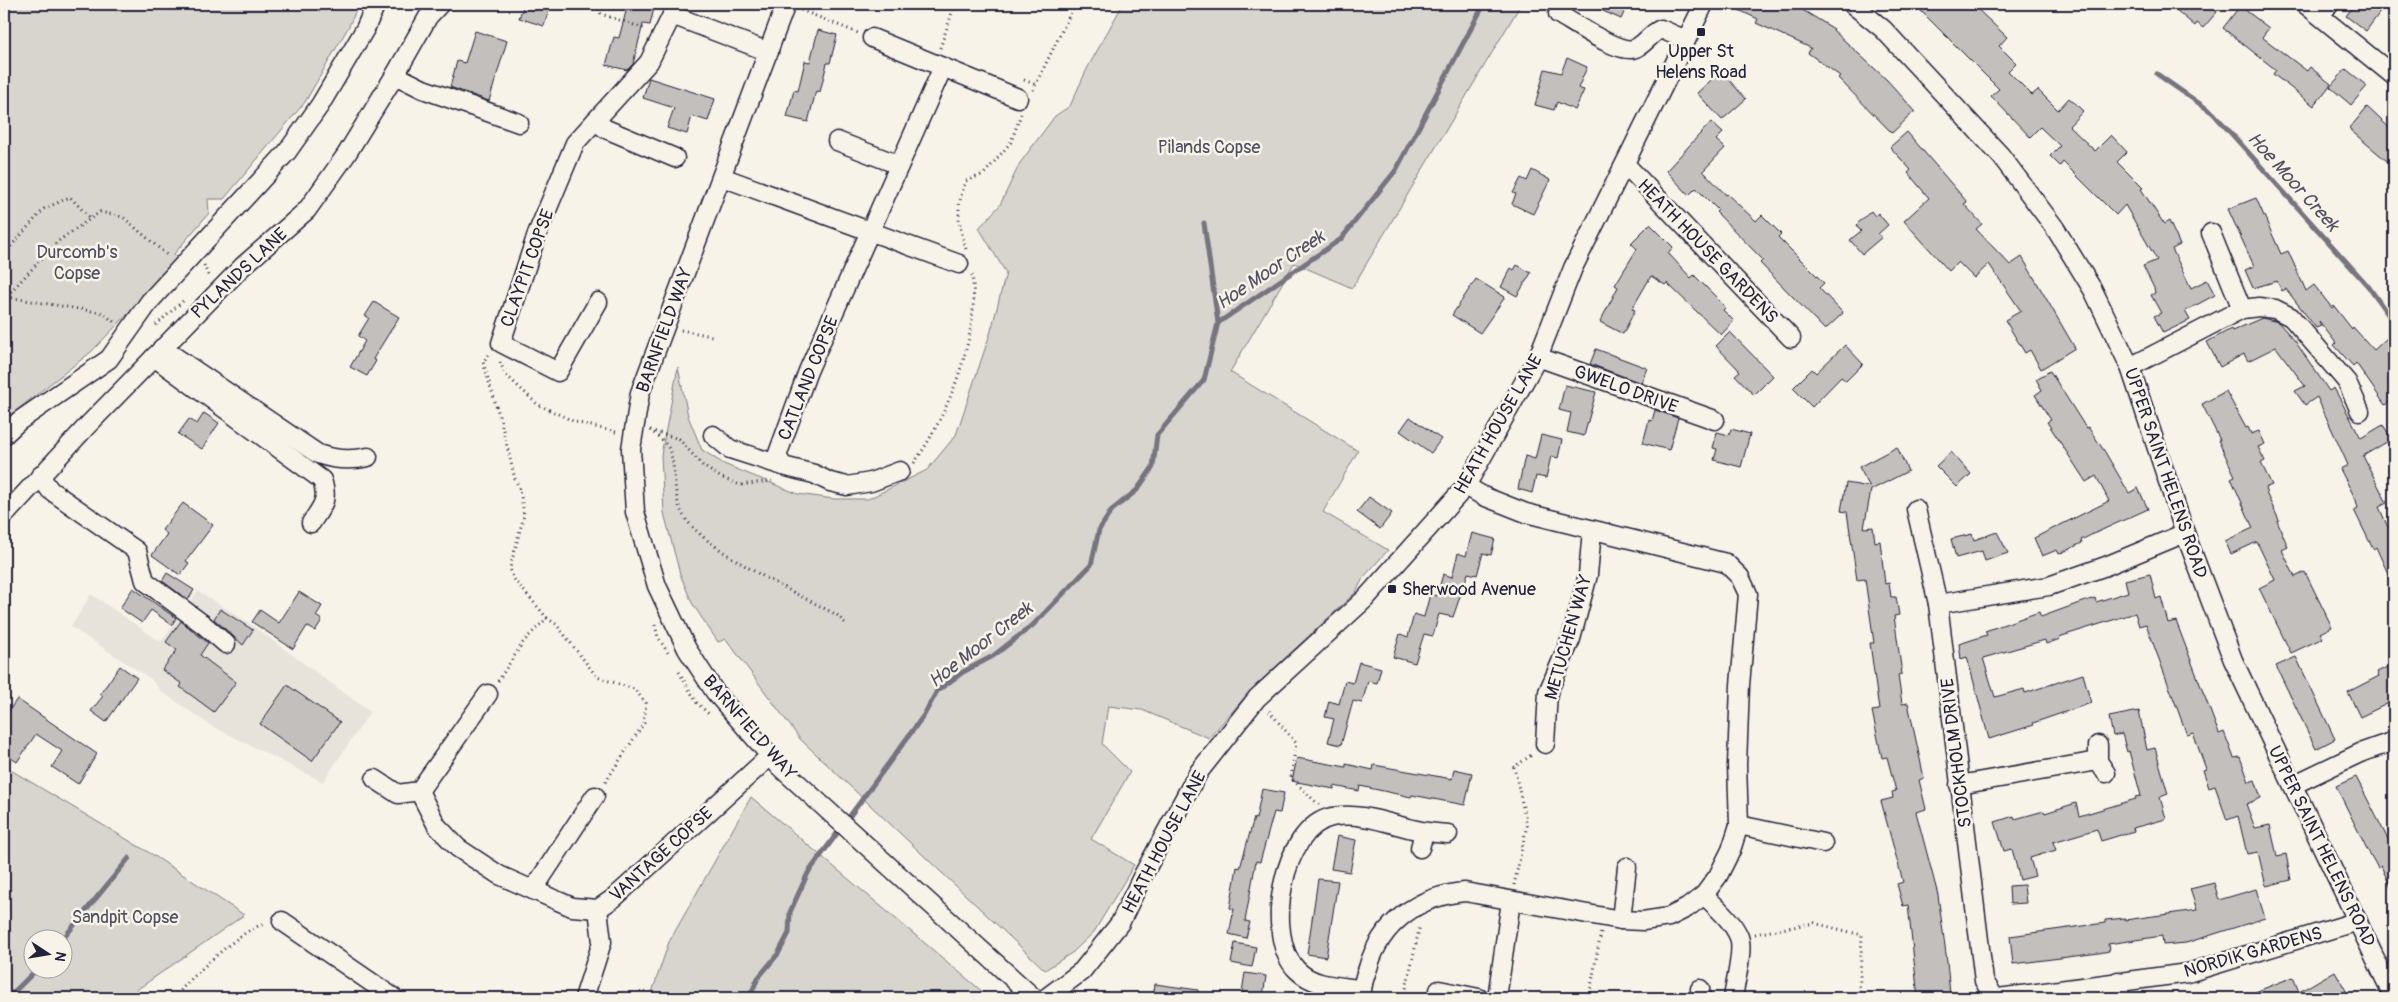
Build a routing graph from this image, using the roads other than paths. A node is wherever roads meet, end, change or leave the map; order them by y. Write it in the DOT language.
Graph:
graph roads {
  1 [pos="376,4"];
  2 [pos="440,4"];
  3 [pos="1704,4"];
  4 [pos="1852,4"];
  5 [pos="2305,4"];
  6 [pos="2325,9"];
  7 [pos="674,10"];
  8 [pos="793,10"];
  9 [pos="1558,14"];
  10 [pos="872,38"];
  11 [pos="1686,40"];
  12 [pos="769,52"];
  13 [pos="941,66"];
  14 [pos="395,75"];
  15 [pos="2394,76"];
  16 [pos="1025,99"];
  17 [pos="595,120"];
  18 [pos="519,123"];
  19 [pos="837,141"];
  20 [pos="675,158"];
  21 [pos="1624,164"];
  22 [pos="899,165"];
  23 [pos="722,177"];
  24 [pos="869,233"];
  25 [pos="2211,234"];
  26 [pos="966,265"];
  27 [pos="598,302"];
  28 [pos="2242,309"];
  29 [pos="1791,338"];
  30 [pos="158,352"];
  31 [pos="1538,357"];
  32 [pos="2130,367"];
  33 [pos="2360,411"];
  34 [pos="1715,420"];
  35 [pos="713,435"];
  36 [pos="4,436"];
  37 [pos="368,457"];
  38 [pos="905,470"];
  39 [pos="780,473"];
  40 [pos="40,476"];
  41 [pos="1466,486"];
  42 [pos="1916,509"];
  43 [pos="4,516"];
  44 [pos="311,523"];
  45 [pos="1592,530"];
  46 [pos="2185,533"];
  47 [pos="1938,604"];
  48 [pos="226,644"];
  49 [pos="488,694"];
  50 [pos="2394,741"];
  51 [pos="1545,744"];
  52 [pos="2101,760"];
  53 [pos="775,761"];
  54 [pos="375,778"];
  55 [pos="1959,785"];
  56 [pos="2293,786"];
  57 [pos="419,791"];
  58 [pos="595,796"];
  59 [pos="1739,825"];
  60 [pos="1448,834"];
  61 [pos="1822,844"];
  62 [pos="1626,867"];
  63 [pos="534,890"];
  64 [pos="1704,895"];
  65 [pos="1510,900"];
  66 [pos="1973,903"];
  67 [pos="598,909"];
  68 [pos="1621,920"];
  69 [pos="2358,920"];
  70 [pos="282,921"];
  71 [pos="1439,990"];
  72 [pos="2119,990"];
  73 [pos="1362,994"];
  74 [pos="394,998"];
  75 [pos="584,998"];
  76 [pos="1034,998"];
  77 [pos="1046,998"];
  78 [pos="1479,998"];
  79 [pos="1497,998"];
  80 [pos="1733,998"];
  81 [pos="1997,998"];
  82 [pos="2394,998"];
  1 -- 36 [label="street"];
  2 -- 14 [label="street, PYLANDS LANE"];
  3 -- 11 [label="street, HEATH HOUSE LANE"];
  4 -- 32 [label="street, UPPER SAINT HELENS ROAD"];
  5 -- 6 [label="street"];
  6 -- 15 [label="street"];
  7 -- 12 [label="street, CLAYPIT COPSE"];
  7 -- 17 [label="street, CLAYPIT COPSE"];
  8 -- 12 [label="street, BARNFIELD WAY"];
  9 -- 11 [label="street"];
  10 -- 13 [label="street"];
  11 -- 21 [label="street, HEATH HOUSE LANE"];
  12 -- 23 [label="street, BARNFIELD WAY"];
  13 -- 16 [label="street"];
  13 -- 22 [label="street, CATLAND COPSE"];
  14 -- 18 [label="street"];
  14 -- 30 [label="street, PYLANDS LANE"];
  17 -- 20 [label="street"];
  17 -- 27 [label="street, CLAYPIT COPSE"];
  19 -- 22 [label="street"];
  21 -- 29 [label="street, HEATH HOUSE GARDENS"];
  21 -- 31 [label="street, HEATH HOUSE LANE"];
  22 -- 24 [label="street, CATLAND COPSE"];
  23 -- 24 [label="street"];
  23 -- 53 [label="street, BARNFIELD WAY"];
  24 -- 26 [label="street"];
  24 -- 39 [label="street, CATLAND COPSE"];
  25 -- 28 [label="street"];
  28 -- 32 [label="street"];
  28 -- 33 [label="street"];
  30 -- 37 [label="street"];
  30 -- 40 [label="street, PYLANDS LANE"];
  30 -- 44 [label="street"];
  31 -- 34 [label="street, GWELO DRIVE"];
  31 -- 41 [label="street, HEATH HOUSE LANE"];
  32 -- 46 [label="street, UPPER SAINT HELENS ROAD"];
  35 -- 39 [label="street"];
  38 -- 39 [label="street, CATLAND COPSE"];
  40 -- 43 [label="street, PYLANDS LANE"];
  40 -- 48 [label="street"];
  41 -- 45 [label="street"];
  41 -- 77 [label="street, HEATH HOUSE LANE"];
  42 -- 47 [label="street, STOCKHOLM DRIVE"];
  45 -- 51 [label="street, METUCHEN WAY"];
  45 -- 59 [label="street"];
  46 -- 47 [label="street"];
  46 -- 56 [label="street, UPPER SAINT HELENS ROAD"];
  47 -- 55 [label="street, STOCKHOLM DRIVE"];
  49 -- 57 [label="street"];
  50 -- 56 [label="street"];
  52 -- 55 [label="street"];
  53 -- 67 [label="street, VANTAGE COPSE"];
  53 -- 76 [label="street, BARNFIELD WAY"];
  54 -- 57 [label="street"];
  55 -- 66 [label="street, STOCKHOLM DRIVE"];
  56 -- 69 [label="street, UPPER SAINT HELENS ROAD"];
  57 -- 63 [label="street"];
  58 -- 63 [label="street"];
  59 -- 61 [label="street"];
  59 -- 64 [label="street"];
  60 -- 73 [label="street"];
  62 -- 68 [label="street"];
  63 -- 67 [label="street"];
  64 -- 68 [label="street"];
  64 -- 80 [label="street"];
  65 -- 68 [label="street"];
  65 -- 73 [label="street"];
  65 -- 79 [label="street"];
  66 -- 81 [label="street, NORDIK GARDENS"];
  67 -- 75 [label="street, VANTAGE COPSE"];
  69 -- 72 [label="street, NORDIK GARDENS"];
  69 -- 82 [label="street, UPPER SAINT HELENS ROAD"];
  70 -- 74 [label="street"];
  71 -- 78 [label="street"];
  72 -- 81 [label="street, NORDIK GARDENS"];
}
